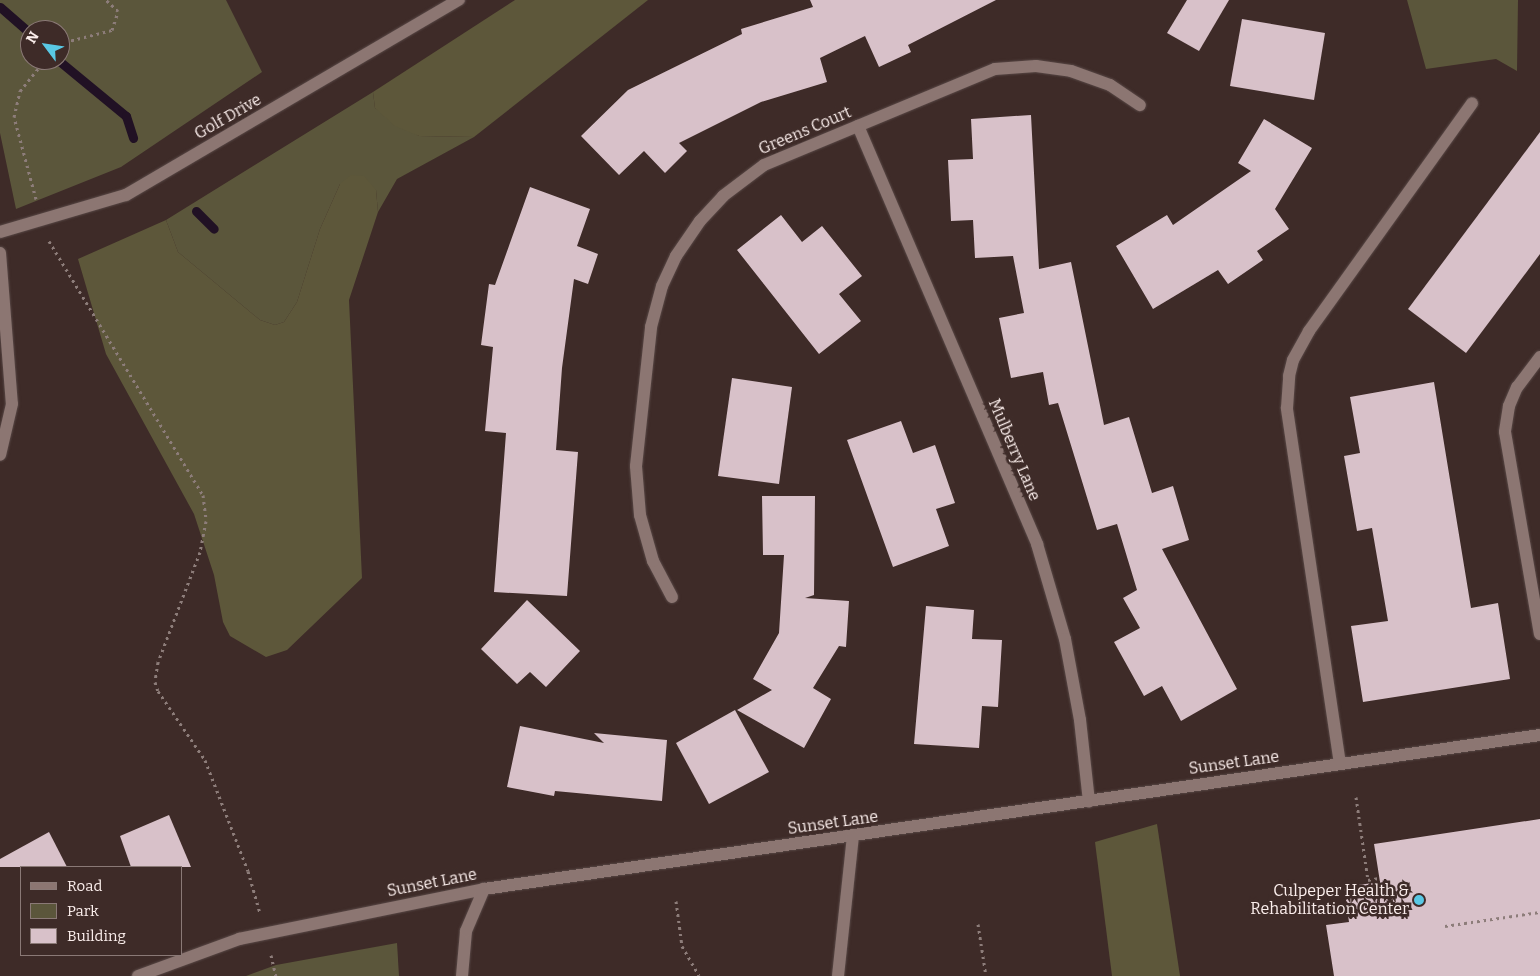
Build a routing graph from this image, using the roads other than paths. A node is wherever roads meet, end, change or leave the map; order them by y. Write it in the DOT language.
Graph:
graph roads {
  1 [pos="459,0"];
  2 [pos="1472,103"];
  3 [pos="1140,105"];
  4 [pos="858,126"];
  5 [pos="0,232"];
  6 [pos="0,252"];
  7 [pos="1540,357"];
  8 [pos="0,455"];
  9 [pos="672,597"];
  10 [pos="1540,634"];
  11 [pos="1540,735"];
  12 [pos="1340,764"];
  13 [pos="1089,802"];
  14 [pos="853,836"];
  15 [pos="484,889"];
  16 [pos="138,976"];
  17 [pos="462,976"];
  18 [pos="838,976"];
  1 -- 5 [label="street, Golf Drive"];
  2 -- 12 [label="street"];
  3 -- 4 [label="street, Greens Court"];
  4 -- 9 [label="street, Greens Court"];
  4 -- 13 [label="street, Mulberry Lane"];
  6 -- 8 [label="street"];
  7 -- 10 [label="street"];
  11 -- 12 [label="street, Sunset Lane"];
  12 -- 13 [label="street, Sunset Lane"];
  13 -- 14 [label="street, Sunset Lane"];
  14 -- 15 [label="street, Sunset Lane"];
  14 -- 18 [label="street"];
  15 -- 16 [label="street, Sunset Lane"];
  15 -- 17 [label="street"];
}
